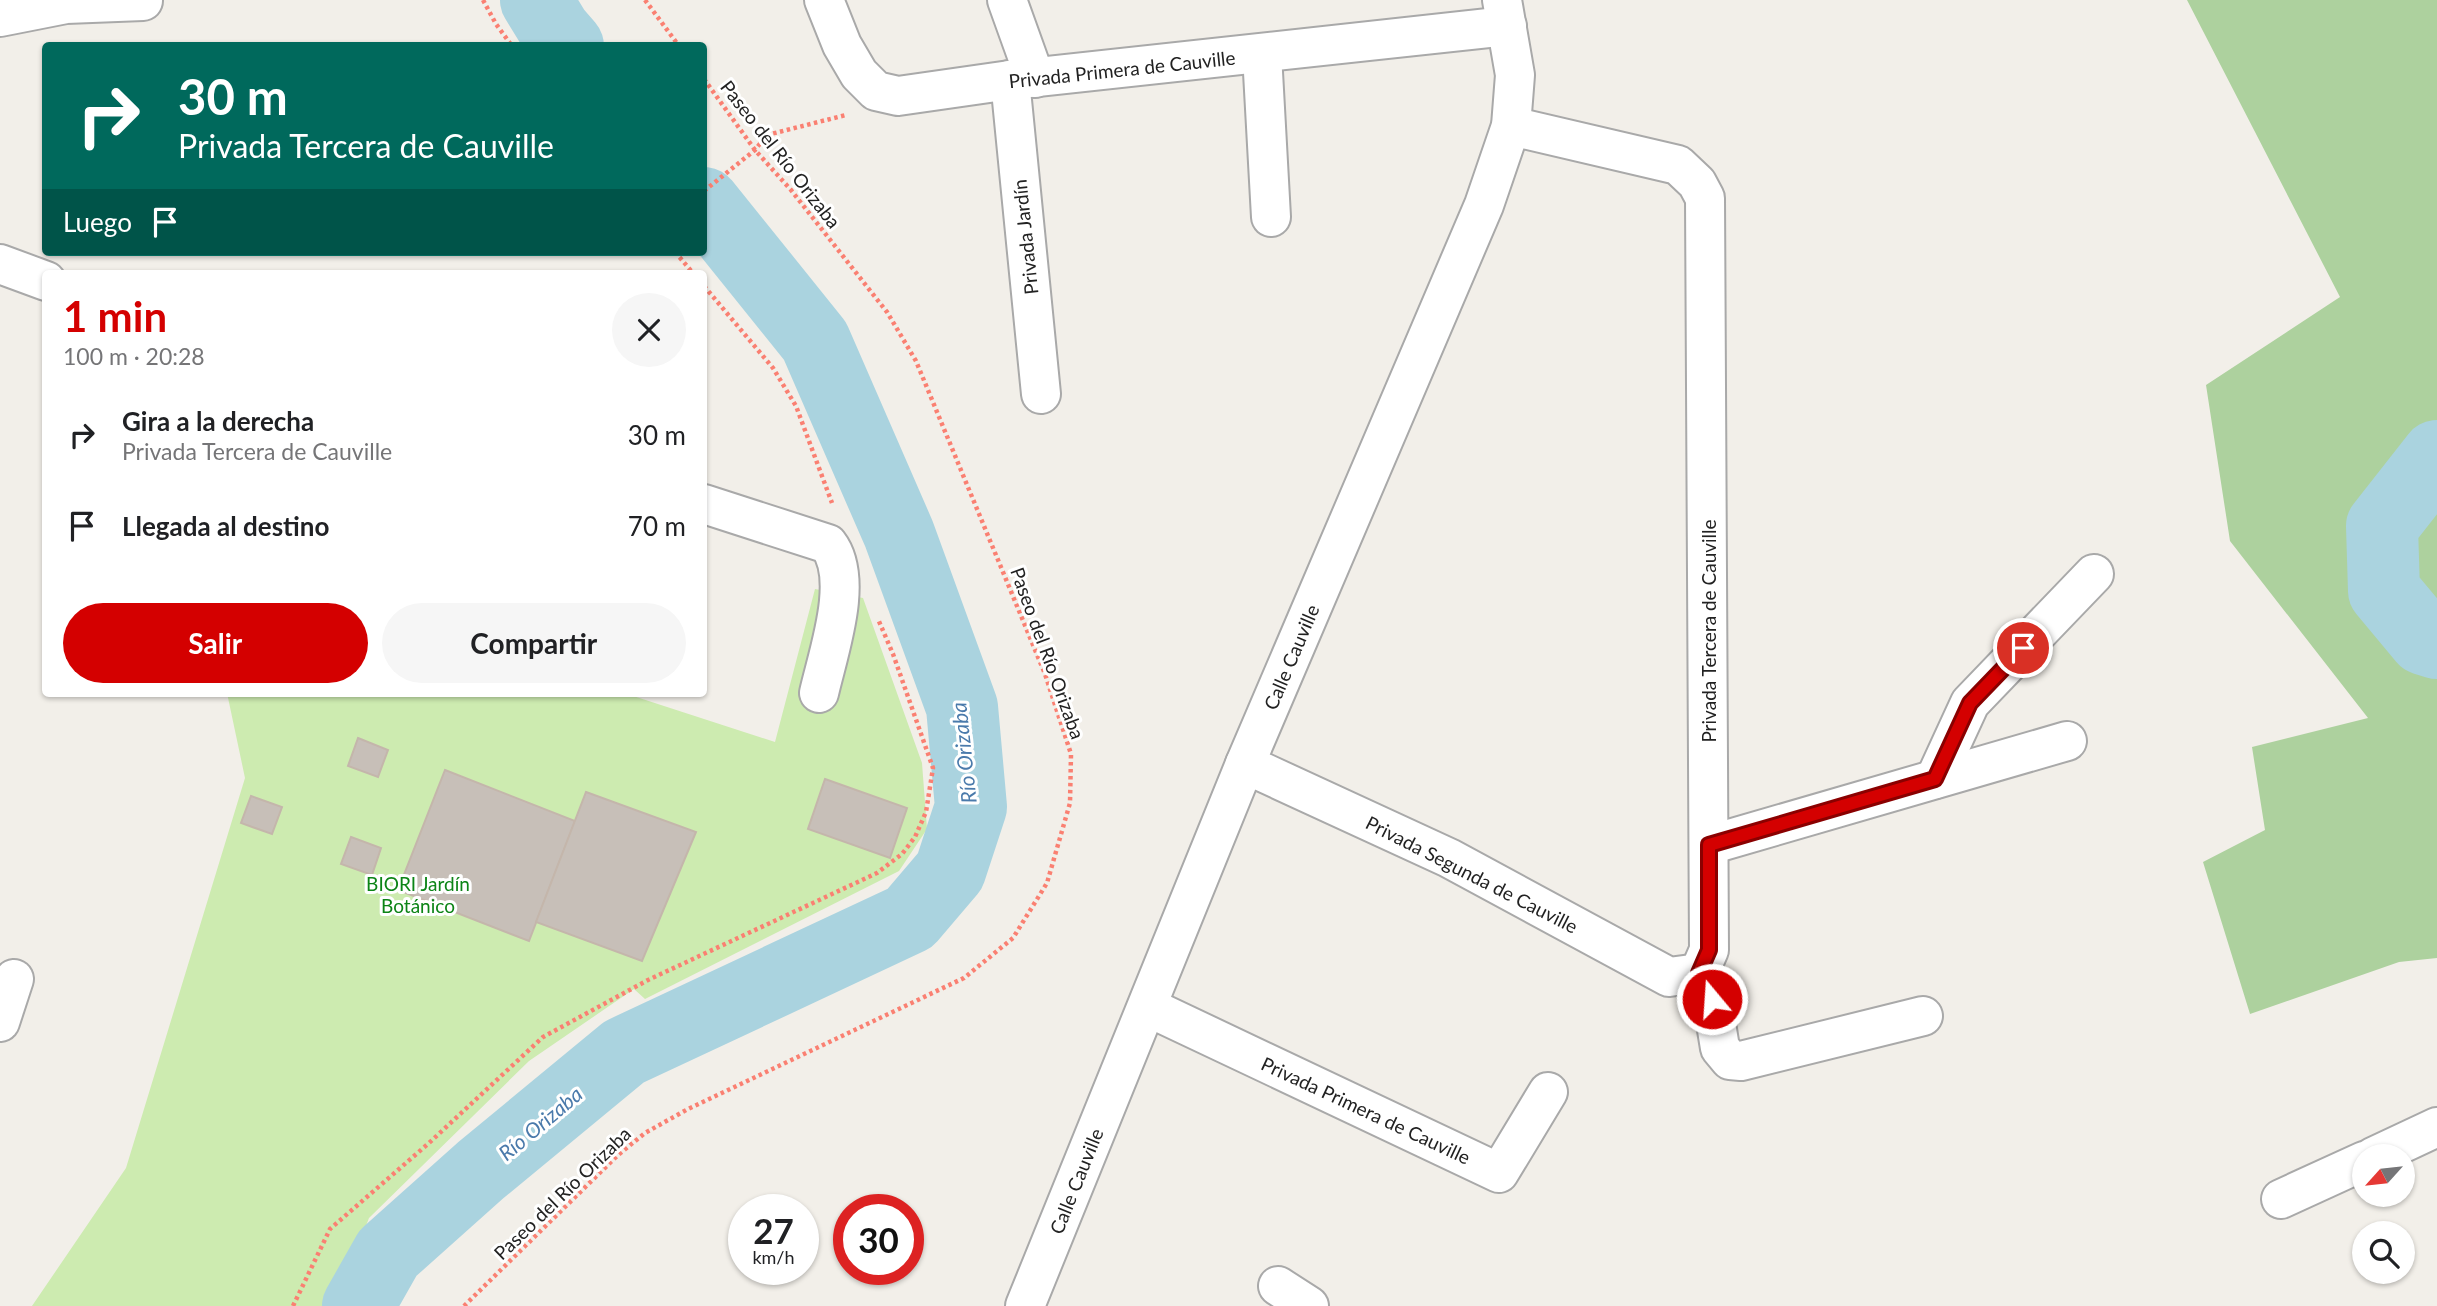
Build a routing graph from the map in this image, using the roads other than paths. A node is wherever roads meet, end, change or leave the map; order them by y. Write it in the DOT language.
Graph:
graph roads {
  1 [pos="824,0"];
  2 [pos="1007,0"];
  3 [pos="143,1"];
  4 [pos="1504,13"];
  5 [pos="0,17"];
  6 [pos="1262,54"];
  7 [pos="1022,79"];
  8 [pos="1511,126"];
  9 [pos="1271,217"];
  10 [pos="0,264"];
  11 [pos="42,280"];
  12 [pos="1041,394"];
  13 [pos="707,505"];
  14 [pos="2094,574"];
  15 [pos="819,693"];
  16 [pos="2067,741"];
  17 [pos="1245,764"];
  18 [pos="1935,779"];
  19 [pos="1709,845"];
  20 [pos="1699,973"];
  21 [pos="14,979"];
  22 [pos="1148,1007"];
  23 [pos="1923,1016"];
  24 [pos="0,1022"];
  25 [pos="1548,1092"];
  26 [pos="2437,1127"];
  27 [pos="2401,1144"];
  28 [pos="2352,1166"];
  29 [pos="2281,1199"];
  30 [pos="1278,1286"];
  31 [pos="1025,1306"];
  32 [pos="1309,1306"];
  1 -- 7 [label="street, Privada Primera de Cauville"];
  2 -- 7 [label="street, Privada Jardín"];
  3 -- 5 [label="street"];
  4 -- 6 [label="street, Privada Primera de Cauville"];
  4 -- 8 [label="street, Calle Cauville"];
  6 -- 7 [label="street, Privada Primera de Cauville"];
  6 -- 9 [label="street"];
  7 -- 12 [label="street, Privada Jardín"];
  8 -- 17 [label="street, Calle Cauville"];
  8 -- 19 [label="street, Privada Tercera de Cauville"];
  10 -- 11 [label="street"];
  13 -- 15 [label="street"];
  14 -- 18 [label="street"];
  16 -- 18 [label="street"];
  17 -- 20 [label="street, Privada Segunda de Cauville"];
  17 -- 22 [label="street, Calle Cauville"];
  18 -- 19 [label="street"];
  19 -- 20 [label="street, Privada Tercera de Cauville"];
  20 -- 23 [label="street"];
  21 -- 24 [label="street"];
  22 -- 25 [label="street, Privada Primera de Cauville"];
  22 -- 31 [label="street, Calle Cauville"];
  26 -- 27 [label="street"];
  28 -- 29 [label="street"];
  30 -- 32 [label="street"];
}
